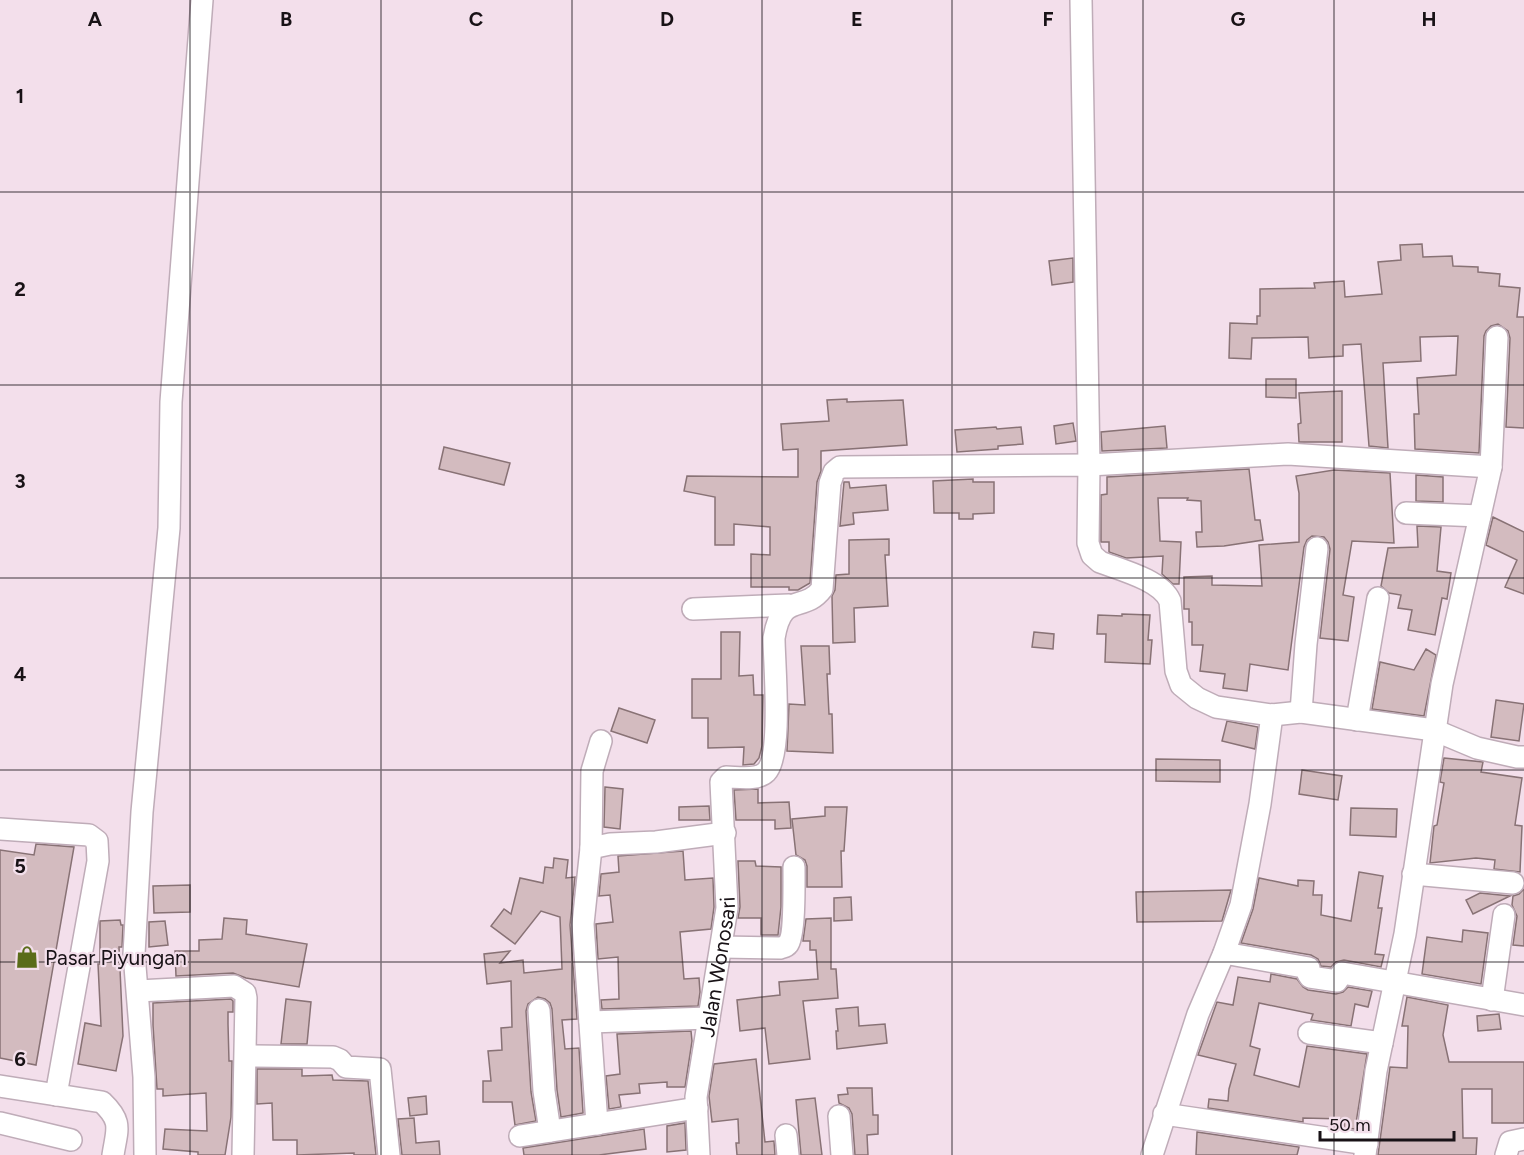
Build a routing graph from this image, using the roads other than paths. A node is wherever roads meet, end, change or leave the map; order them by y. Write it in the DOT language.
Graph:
graph roads {
  1 [pos="202,0"];
  2 [pos="1081,0"];
  3 [pos="1497,337"];
  4 [pos="1089,465"];
  5 [pos="1491,467"];
  6 [pos="1406,513"];
  7 [pos="1480,516"];
  8 [pos="1317,548"];
  9 [pos="1378,598"];
  10 [pos="789,605"];
  11 [pos="693,609"];
  12 [pos="1301,712"];
  13 [pos="1272,715"];
  14 [pos="1357,720"];
  15 [pos="1434,730"];
  16 [pos="601,741"];
  17 [pos="1524,757"];
  18 [pos="0,829"];
  19 [pos="725,833"];
  20 [pos="591,848"];
  21 [pos="794,867"];
  22 [pos="1413,874"];
  23 [pos="1513,883"];
  24 [pos="1504,915"];
  25 [pos="721,947"];
  26 [pos="1224,953"];
  27 [pos="1395,983"];
  28 [pos="138,991"];
  29 [pos="1492,1000"];
  30 [pos="1524,1005"];
  31 [pos="539,1010"];
  32 [pos="709,1018"];
  33 [pos="590,1022"];
  34 [pos="1309,1033"];
  35 [pos="1382,1043"];
  36 [pos="246,1056"];
  37 [pos="0,1086"];
  38 [pos="56,1095"];
  39 [pos="697,1108"];
  40 [pos="1164,1114"];
  41 [pos="839,1116"];
  42 [pos="0,1123"];
  43 [pos="597,1124"];
  44 [pos="550,1131"];
  45 [pos="520,1136"];
  46 [pos="1524,1139"];
  47 [pos="71,1140"];
  48 [pos="1366,1150"];
  49 [pos="113,1155"];
  50 [pos="145,1155"];
  51 [pos="243,1155"];
  52 [pos="389,1155"];
  53 [pos="699,1155"];
  54 [pos="842,1155"];
  55 [pos="1152,1155"];
  56 [pos="1506,1155"];
  1 -- 28 [label="street"];
  2 -- 4 [label="street"];
  3 -- 5 [label="street"];
  4 -- 5 [label="street"];
  4 -- 10 [label="street"];
  4 -- 13 [label="street"];
  5 -- 7 [label="street"];
  6 -- 7 [label="street"];
  7 -- 15 [label="street"];
  8 -- 12 [label="street"];
  9 -- 14 [label="street"];
  10 -- 11 [label="street"];
  10 -- 19 [label="street, Jalan Wonosari"];
  12 -- 13 [label="street"];
  12 -- 14 [label="street"];
  13 -- 26 [label="street"];
  14 -- 15 [label="street"];
  15 -- 17 [label="street"];
  15 -- 22 [label="street"];
  16 -- 20 [label="street"];
  18 -- 38 [label="street"];
  19 -- 20 [label="street"];
  19 -- 25 [label="street, Jalan Wonosari"];
  20 -- 33 [label="street"];
  21 -- 25 [label="street"];
  22 -- 23 [label="street"];
  22 -- 27 [label="street"];
  24 -- 29 [label="street"];
  25 -- 32 [label="street, Jalan Wonosari"];
  26 -- 27 [label="street"];
  26 -- 40 [label="street"];
  27 -- 29 [label="street"];
  27 -- 35 [label="street"];
  28 -- 36 [label="street"];
  28 -- 50 [label="street"];
  29 -- 30 [label="street"];
  31 -- 44 [label="street"];
  32 -- 33 [label="street"];
  32 -- 39 [label="street, Jalan Wonosari"];
  33 -- 43 [label="street"];
  34 -- 35 [label="street"];
  35 -- 48 [label="street"];
  36 -- 51 [label="street"];
  36 -- 52 [label="street"];
  37 -- 38 [label="street"];
  38 -- 49 [label="street"];
  39 -- 43 [label="street"];
  39 -- 53 [label="street, Jalan Wonosari"];
  40 -- 48 [label="street"];
  40 -- 55 [label="street"];
  41 -- 54 [label="street"];
  42 -- 47 [label="street"];
  43 -- 44 [label="street"];
  44 -- 45 [label="street"];
  46 -- 56 [label="street"];
}
